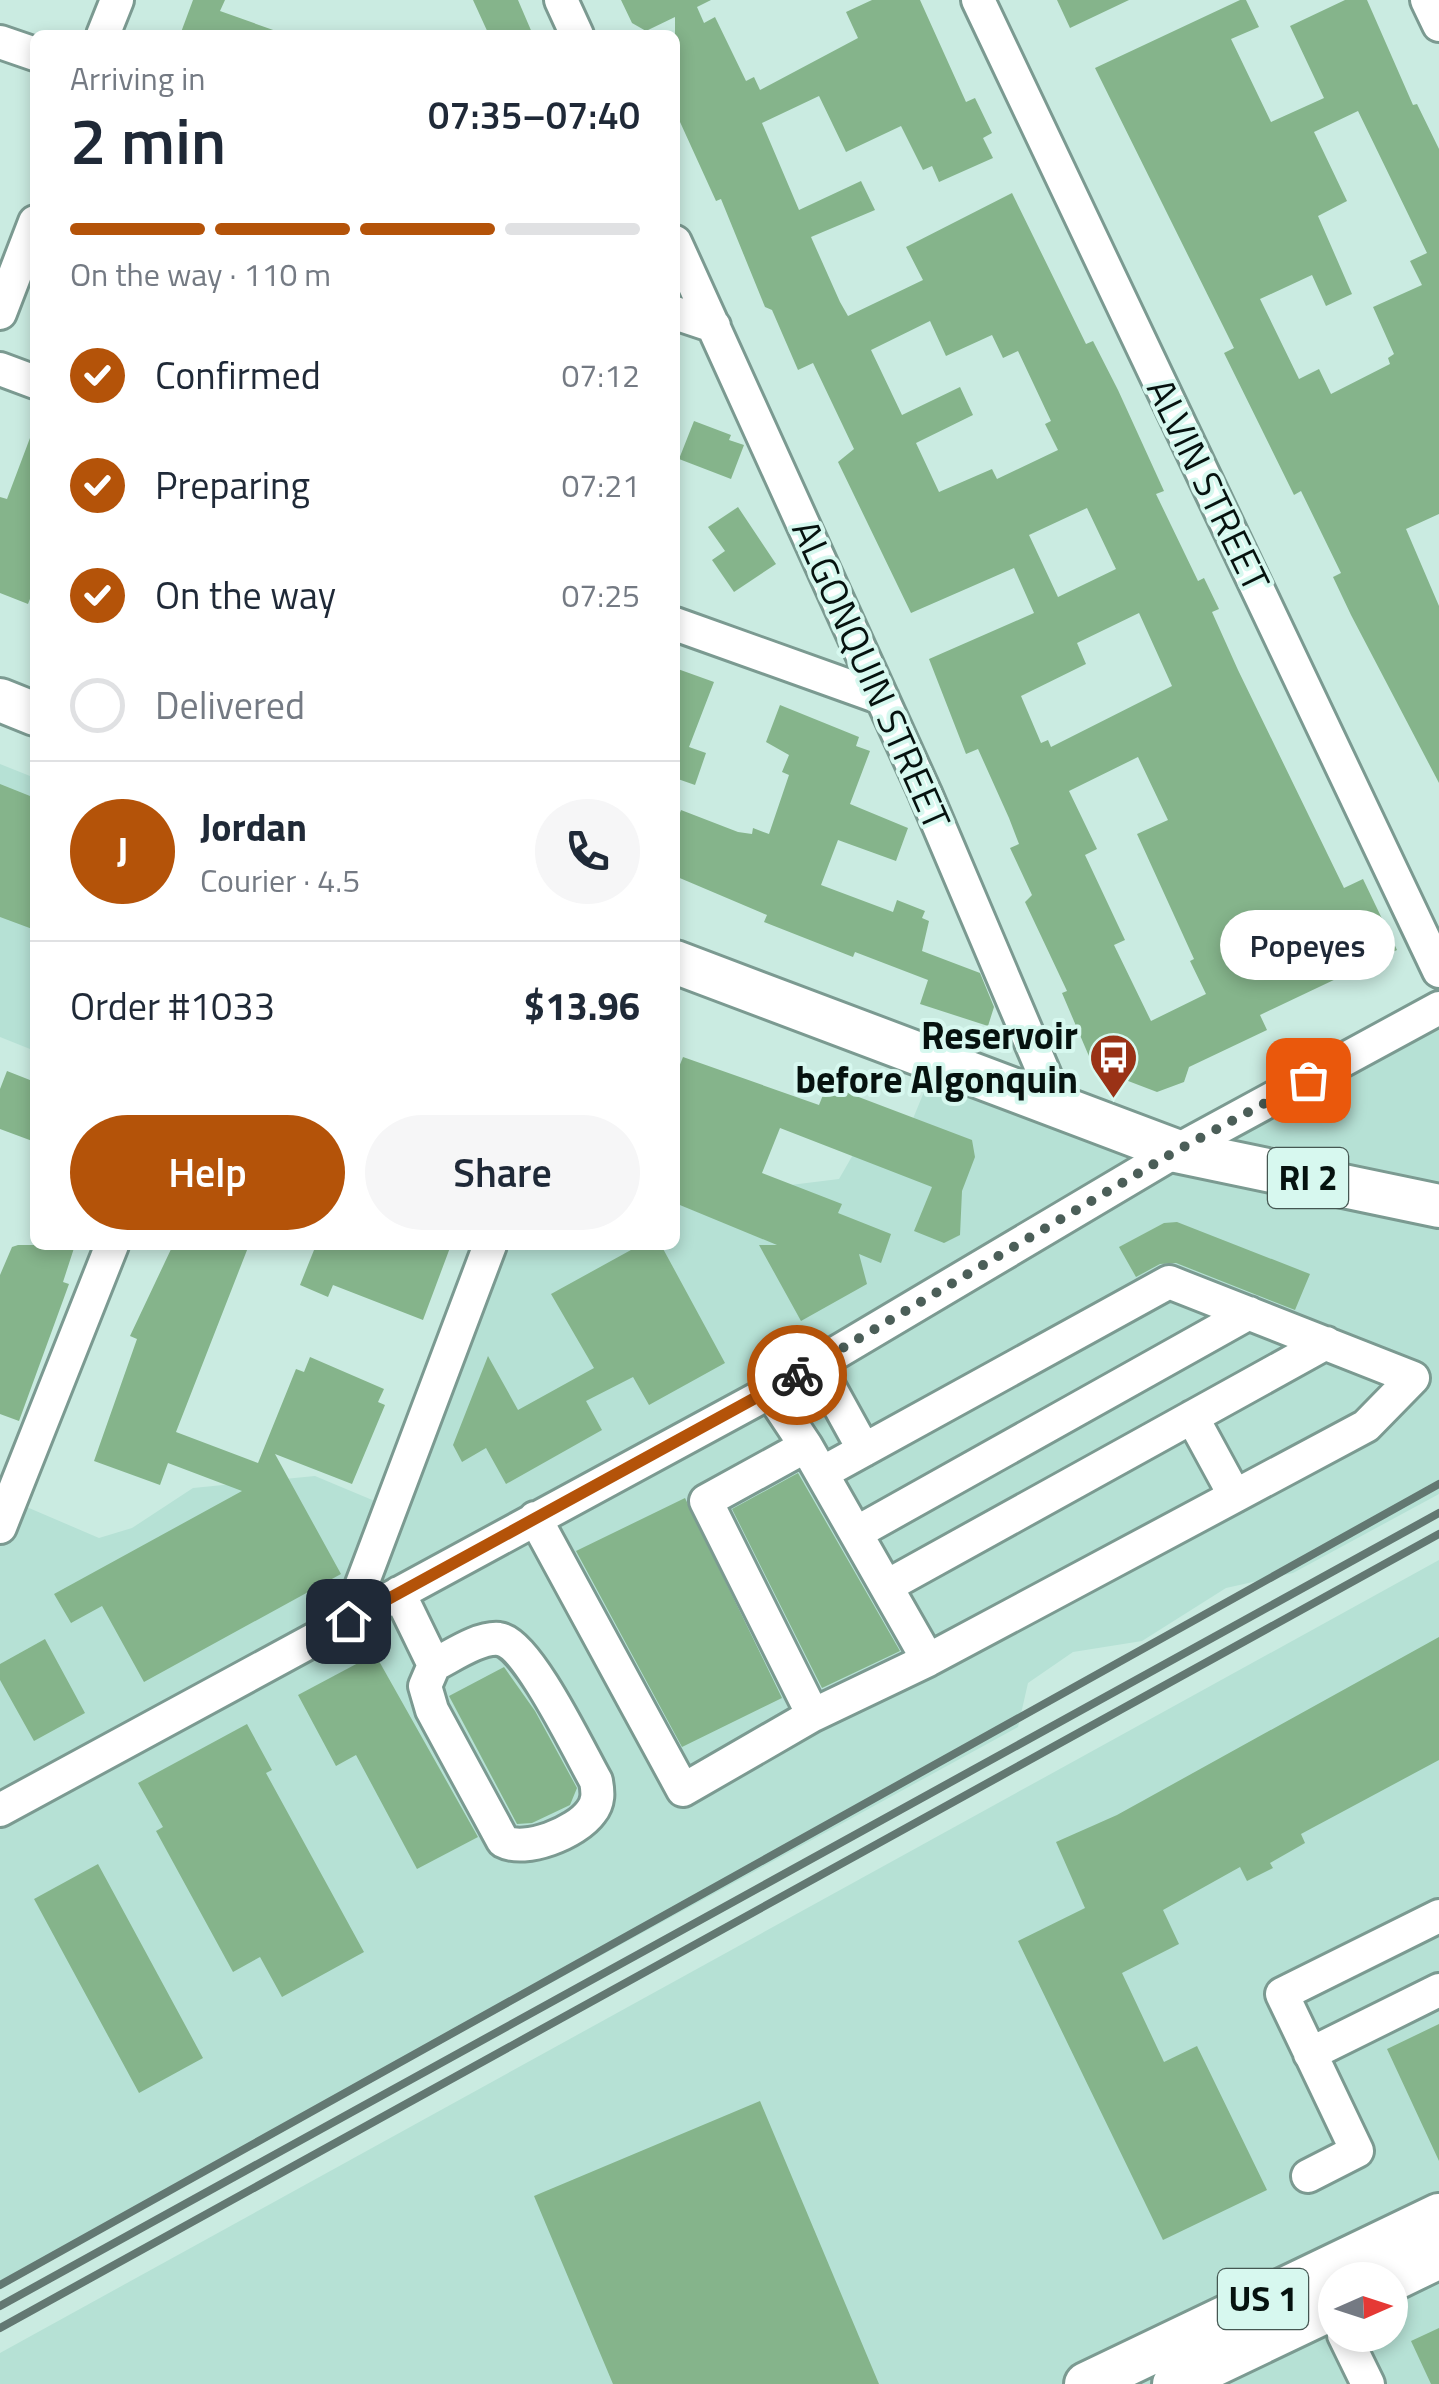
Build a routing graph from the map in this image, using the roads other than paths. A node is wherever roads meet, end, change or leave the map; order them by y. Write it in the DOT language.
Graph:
graph roads {
  1 [pos="117,0"];
  2 [pos="561,0"];
  3 [pos="978,0"];
  4 [pos="1427,0"];
  5 [pos="1439,25"];
  6 [pos="105,30"];
  7 [pos="575,30"];
  8 [pos="0,42"];
  9 [pos="30,52"];
  10 [pos="30,235"];
  11 [pos="680,253"];
  12 [pos="0,313"];
  13 [pos="680,315"];
  14 [pos="714,326"];
  15 [pos="0,368"];
  16 [pos="30,380"];
  17 [pos="680,626"];
  18 [pos="882,698"];
  19 [pos="0,700"];
  20 [pos="30,712"];
  21 [pos="680,964"];
  22 [pos="1439,971"];
  23 [pos="1439,1008"];
  24 [pos="1060,1111"];
  25 [pos="1176,1151"];
  26 [pos="1439,1206"];
  27 [pos="110,1250"];
  28 [pos="488,1250"];
  29 [pos="1249,1313"];
  30 [pos="1326,1344"];
  31 [pos="816,1362"];
  32 [pos="770,1392"];
  33 [pos="1192,1418"];
  34 [pos="864,1450"];
  35 [pos="814,1460"];
  36 [pos="1235,1496"];
  37 [pos="536,1518"];
  38 [pos="0,1526"];
  39 [pos="856,1533"];
  40 [pos="888,1586"];
  41 [pos="398,1593"];
  42 [pos="348,1621"];
  43 [pos="928,1660"];
  44 [pos="434,1665"];
  45 [pos="813,1715"];
  46 [pos="0,1810"];
  47 [pos="1439,1916"];
  48 [pos="1439,1990"];
  49 [pos="1310,2054"];
  50 [pos="1308,2176"];
  51 [pos="1439,2215"];
  52 [pos="1439,2257"];
  53 [pos="1385,2262"];
  54 [pos="1408,2272"];
  55 [pos="1318,2312"];
  56 [pos="1318,2315"];
  57 [pos="1353,2352"];
  58 [pos="1086,2384"];
  59 [pos="1174,2384"];
  60 [pos="1368,2384"];
  1 -- 6 [label="street"];
  2 -- 7 [label="street"];
  3 -- 22 [label="street, ALVIN STREET"];
  4 -- 5 [label="street"];
  8 -- 9 [label="street"];
  10 -- 12 [label="street"];
  11 -- 14 [label="street, ALGONQUIN STREET"];
  13 -- 14 [label="street"];
  14 -- 18 [label="street, ALGONQUIN STREET"];
  15 -- 16 [label="street"];
  17 -- 18 [label="street"];
  18 -- 24 [label="street, ALGONQUIN STREET"];
  19 -- 20 [label="main road"];
  21 -- 24 [label="main road, RI 2"];
  23 -- 25 [label="street"];
  24 -- 25 [label="main road, RI 2"];
  25 -- 26 [label="main road, RI 2"];
  25 -- 31 [label="street"];
  27 -- 38 [label="street"];
  28 -- 42 [label="street"];
  29 -- 30 [label="street"];
  29 -- 34 [label="street"];
  29 -- 39 [label="street"];
  30 -- 33 [label="street"];
  30 -- 36 [label="street"];
  31 -- 32 [label="street"];
  31 -- 34 [label="street"];
  32 -- 35 [label="street"];
  32 -- 37 [label="street"];
  33 -- 36 [label="street"];
  33 -- 40 [label="street"];
  34 -- 35 [label="street"];
  35 -- 39 [label="street"];
  35 -- 45 [label="street"];
  36 -- 43 [label="street"];
  37 -- 41 [label="street"];
  37 -- 45 [label="street"];
  39 -- 40 [label="street"];
  40 -- 43 [label="street"];
  41 -- 42 [label="street"];
  41 -- 44 [label="street"];
  42 -- 46 [label="street"];
  43 -- 45 [label="street"];
  44 -- 44 [label="street"];
  47 -- 49 [label="street"];
  48 -- 49 [label="street"];
  49 -- 50 [label="street"];
  51 -- 53 [label="main road, US 1"];
  52 -- 54 [label="main road"];
  55 -- 58 [label="main road, US 1"];
  56 -- 59 [label="main road, US 1"];
  57 -- 60 [label="street"];
}
